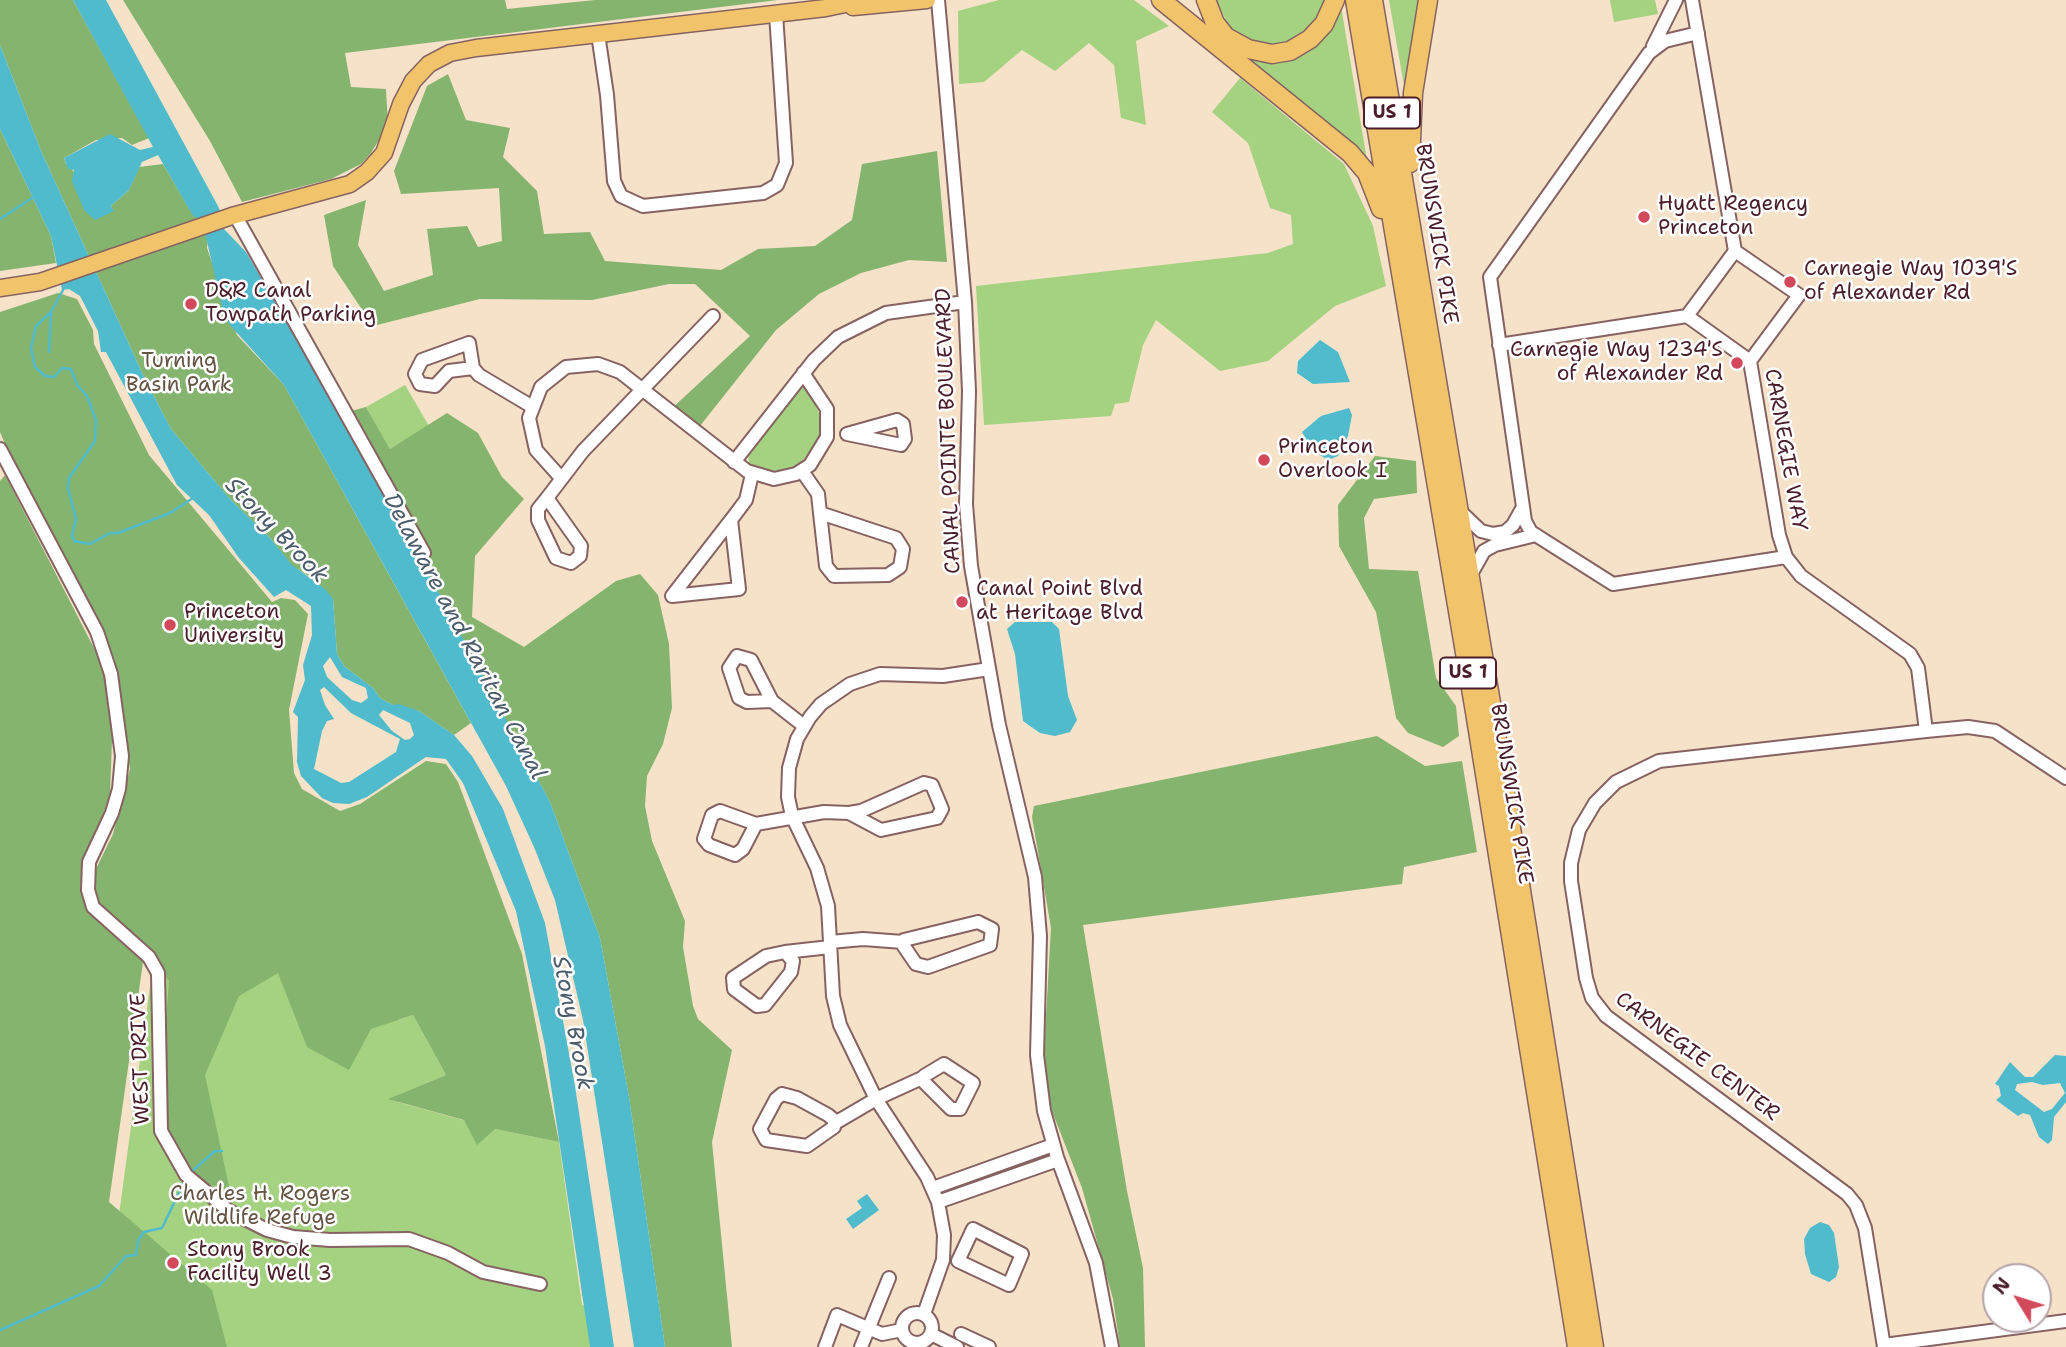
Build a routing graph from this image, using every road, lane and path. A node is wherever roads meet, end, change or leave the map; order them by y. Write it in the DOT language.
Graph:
graph roads {
  1 [pos="864,0"];
  2 [pos="927,0"];
  3 [pos="937,0"];
  4 [pos="1161,0"];
  5 [pos="1206,0"];
  6 [pos="1335,0"];
  7 [pos="1355,0"];
  8 [pos="1373,0"];
  9 [pos="1428,0"];
  10 [pos="1676,0"];
  11 [pos="1692,0"];
  12 [pos="826,8"];
  13 [pos="776,14"];
  14 [pos="1698,33"];
  15 [pos="598,34"];
  16 [pos="1649,53"];
  17 [pos="230,216"];
  18 [pos="1412,226"];
  19 [pos="1735,251"];
  20 [pos="1403,280"];
  21 [pos="0,288"];
  22 [pos="965,302"];
  23 [pos="713,316"];
  24 [pos="1687,316"];
  25 [pos="1499,345"];
  26 [pos="1750,361"];
  27 [pos="473,368"];
  28 [pos="803,373"];
  29 [pos="640,388"];
  30 [pos="531,406"];
  31 [pos="828,431"];
  32 [pos="847,434"];
  33 [pos="0,449"];
  34 [pos="734,462"];
  35 [pos="4,469"];
  36 [pos="802,471"];
  37 [pos="752,474"];
  38 [pos="561,478"];
  39 [pos="547,498"];
  40 [pos="1522,507"];
  41 [pos="1458,509"];
  42 [pos="820,513"];
  43 [pos="731,520"];
  44 [pos="1536,535"];
  45 [pos="424,553"];
  46 [pos="1786,557"];
  47 [pos="1469,577"];
  48 [pos="989,669"];
  49 [pos="772,701"];
  50 [pos="804,726"];
  51 [pos="1926,731"];
  52 [pos="2066,778"];
  53 [pos="849,813"];
  54 [pos="792,816"];
  55 [pos="756,824"];
  56 [pos="902,942"];
  57 [pos="830,944"];
  58 [pos="786,952"];
  59 [pos="922,1078"];
  60 [pos="876,1099"];
  61 [pos="835,1123"];
  62 [pos="1053,1145"];
  63 [pos="1058,1160"];
  64 [pos="933,1188"];
  65 [pos="938,1202"];
  66 [pos="943,1259"];
  67 [pos="958,1261"];
  68 [pos="889,1278"];
  69 [pos="540,1284"];
  70 [pos="924,1314"];
  71 [pos="2066,1321"];
  72 [pos="869,1328"];
  73 [pos="902,1330"];
  74 [pos="931,1334"];
  75 [pos="959,1341"];
  76 [pos="1884,1346"];
  77 [pos="825,1347"];
  78 [pos="861,1347"];
  79 [pos="989,1347"];
  80 [pos="1112,1347"];
  81 [pos="1577,1347"];
  82 [pos="1594,1347"];
  1 -- 12 [label="main road"];
  2 -- 12 [label="main road"];
  3 -- 22 [label="street, CANAL POINTE BOULEVARD"];
  4 -- 20 [label="highway"];
  5 -- 6 [label="highway"];
  7 -- 20 [label="highway, BRUNSWICK PIKE / US 1"];
  8 -- 18 [label="highway, BRUNSWICK PIKE / US 1"];
  9 -- 18 [label="highway"];
  10 -- 16 [label="street"];
  11 -- 14 [label="street"];
  12 -- 13 [label="main road"];
  13 -- 15 [label="main road"];
  13 -- 15 [label="street"];
  14 -- 16 [label="street"];
  14 -- 19 [label="street"];
  15 -- 17 [label="main road"];
  16 -- 25 [label="street"];
  17 -- 21 [label="main road"];
  17 -- 45 [label="street"];
  18 -- 41 [label="highway, BRUNSWICK PIKE / US 1"];
  19 -- 24 [label="street"];
  19 -- 26 [label="street"];
  20 -- 81 [label="highway, BRUNSWICK PIKE / US 1"];
  22 -- 28 [label="street"];
  22 -- 48 [label="street, CANAL POINTE BOULEVARD"];
  23 -- 29 [label="street"];
  24 -- 25 [label="street"];
  24 -- 26 [label="street"];
  25 -- 40 [label="street"];
  26 -- 46 [label="street, CARNEGIE WAY"];
  27 -- 27 [label="street"];
  27 -- 30 [label="street"];
  28 -- 31 [label="street"];
  28 -- 34 [label="street"];
  29 -- 30 [label="street"];
  29 -- 34 [label="street"];
  29 -- 38 [label="street"];
  30 -- 38 [label="street"];
  31 -- 32 [label="street"];
  31 -- 36 [label="street"];
  33 -- 35 [label="street, WEST DRIVE"];
  34 -- 37 [label="street"];
  35 -- 69 [label="street, WEST DRIVE"];
  36 -- 37 [label="street"];
  36 -- 42 [label="street"];
  37 -- 43 [label="street"];
  38 -- 39 [label="street"];
  39 -- 39 [label="street"];
  40 -- 41 [label="street"];
  40 -- 44 [label="street"];
  41 -- 47 [label="highway, BRUNSWICK PIKE / US 1"];
  42 -- 42 [label="street"];
  43 -- 43 [label="street"];
  44 -- 46 [label="street"];
  44 -- 47 [label="street"];
  46 -- 51 [label="street, CARNEGIE WAY"];
  47 -- 82 [label="highway, BRUNSWICK PIKE / US 1"];
  48 -- 50 [label="street"];
  48 -- 62 [label="street, CANAL POINTE BOULEVARD"];
  49 -- 50 [label="street"];
  50 -- 54 [label="street"];
  51 -- 52 [label="street, CARNEGIE CENTER"];
  51 -- 76 [label="street, CARNEGIE CENTER"];
  53 -- 53 [label="street"];
  53 -- 54 [label="street"];
  54 -- 55 [label="street"];
  54 -- 57 [label="street"];
  56 -- 56 [label="street"];
  56 -- 57 [label="street"];
  57 -- 58 [label="street"];
  57 -- 60 [label="street"];
  58 -- 58 [label="street"];
  59 -- 60 [label="street"];
  60 -- 61 [label="street"];
  60 -- 64 [label="street"];
  61 -- 61 [label="street"];
  62 -- 63 [label="street, CANAL POINTE BOULEVARD"];
  62 -- 64 [label="street"];
  63 -- 65 [label="street"];
  63 -- 80 [label="street, CANAL POINTE BOULEVARD"];
  64 -- 65 [label="street"];
  65 -- 66 [label="street"];
  66 -- 67 [label="street"];
  66 -- 70 [label="street"];
  67 -- 67 [label="street"];
  68 -- 72 [label="street"];
  70 -- 73 [label="street"];
  70 -- 74 [label="street"];
  71 -- 76 [label="street"];
  72 -- 73 [label="street"];
  72 -- 77 [label="street"];
  72 -- 78 [label="street"];
  73 -- 74 [label="street"];
  74 -- 75 [label="street"];
  75 -- 79 [label="street"];
}
